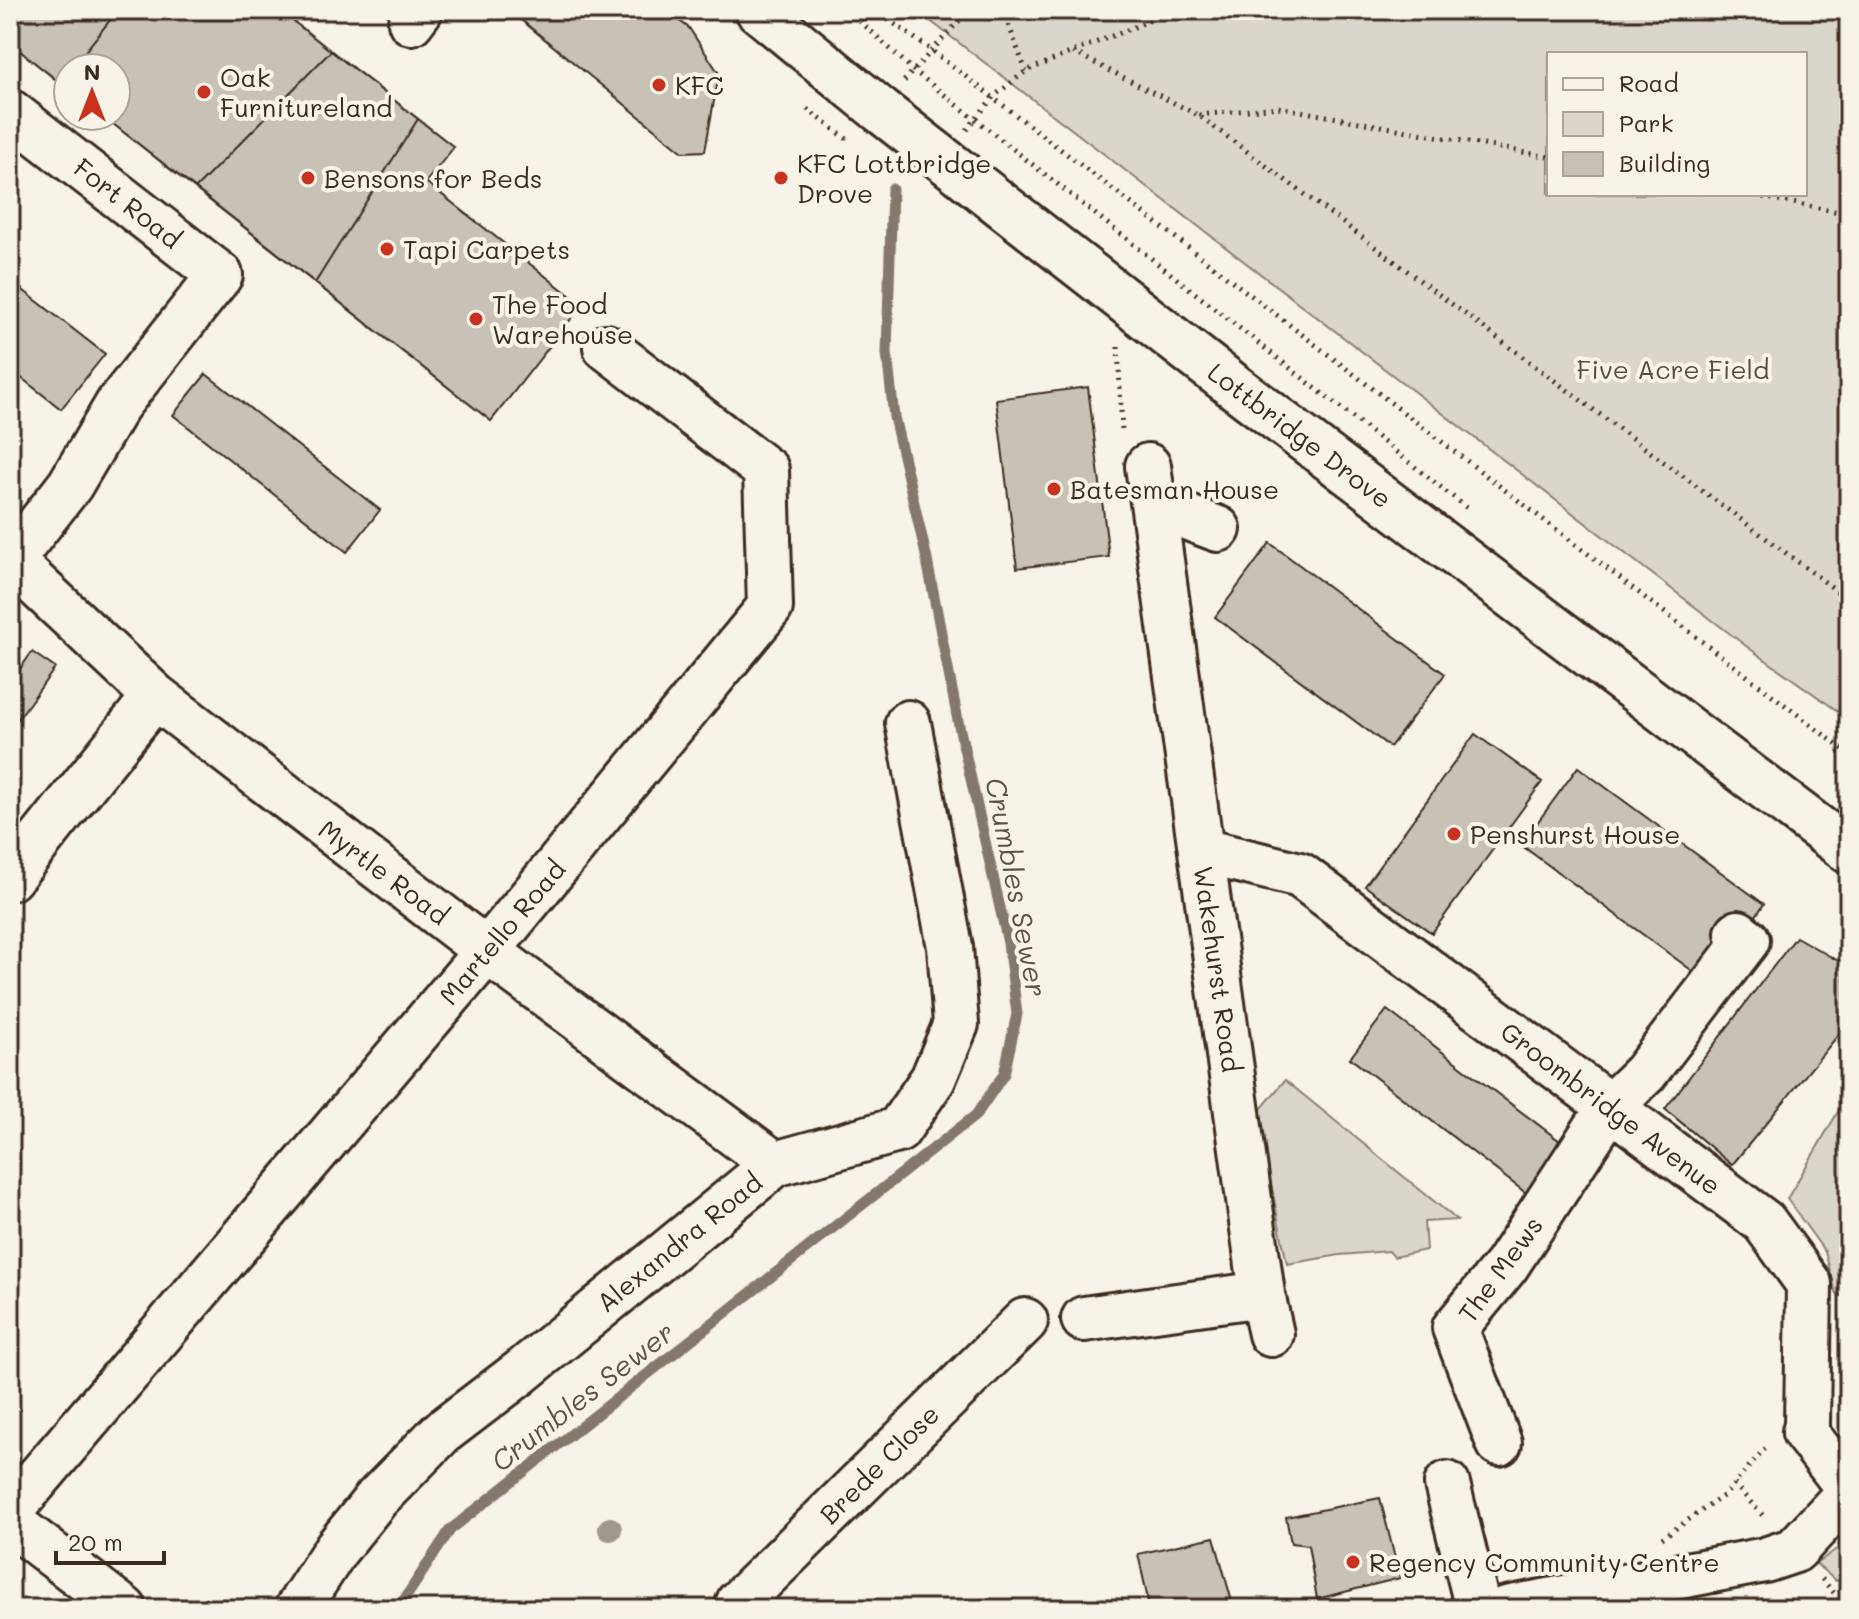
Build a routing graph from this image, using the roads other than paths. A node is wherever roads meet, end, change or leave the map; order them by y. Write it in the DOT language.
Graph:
graph roads {
  1 [pos="758,10"];
  2 [pos="10,112"];
  3 [pos="606,347"];
  4 [pos="1218,529"];
  5 [pos="10,561"];
  6 [pos="155,696"];
  7 [pos="908,723"];
  8 [pos="1202,851"];
  9 [pos="1849,851"];
  10 [pos="10,878"];
  11 [pos="1753,943"];
  12 [pos="487,951"];
  13 [pos="1610,1107"];
  14 [pos="775,1164"];
  15 [pos="1084,1319"];
  16 [pos="1025,1321"];
  17 [pos="1499,1443"];
  18 [pos="1447,1484"];
  19 [pos="1849,1491"];
  20 [pos="10,1511"];
  21 [pos="10,1522"];
  22 [pos="124,1609"];
  23 [pos="297,1609"];
  24 [pos="737,1609"];
  25 [pos="1478,1609"];
  26 [pos="1506,1609"];
  1 -- 9 [label="street, Lottbridge Drove"];
  2 -- 5 [label="street, Fort Road"];
  3 -- 12 [label="street, Martello Road"];
  4 -- 8 [label="street, Wakehurst Road"];
  5 -- 6 [label="street, Myrtle Road"];
  6 -- 10 [label="street"];
  6 -- 12 [label="street, Myrtle Road"];
  7 -- 14 [label="street, Alexandra Road"];
  8 -- 13 [label="street, Groombridge Avenue"];
  8 -- 15 [label="street, Wakehurst Road"];
  11 -- 13 [label="street"];
  12 -- 14 [label="street, Myrtle Road"];
  12 -- 20 [label="street, Martello Road"];
  13 -- 17 [label="street, The Mews"];
  13 -- 19 [label="street, Groombridge Avenue"];
  14 -- 23 [label="street, Alexandra Road"];
  16 -- 24 [label="street, Brede Close"];
  18 -- 25 [label="street"];
  19 -- 26 [label="street"];
  21 -- 22 [label="street"];
}
